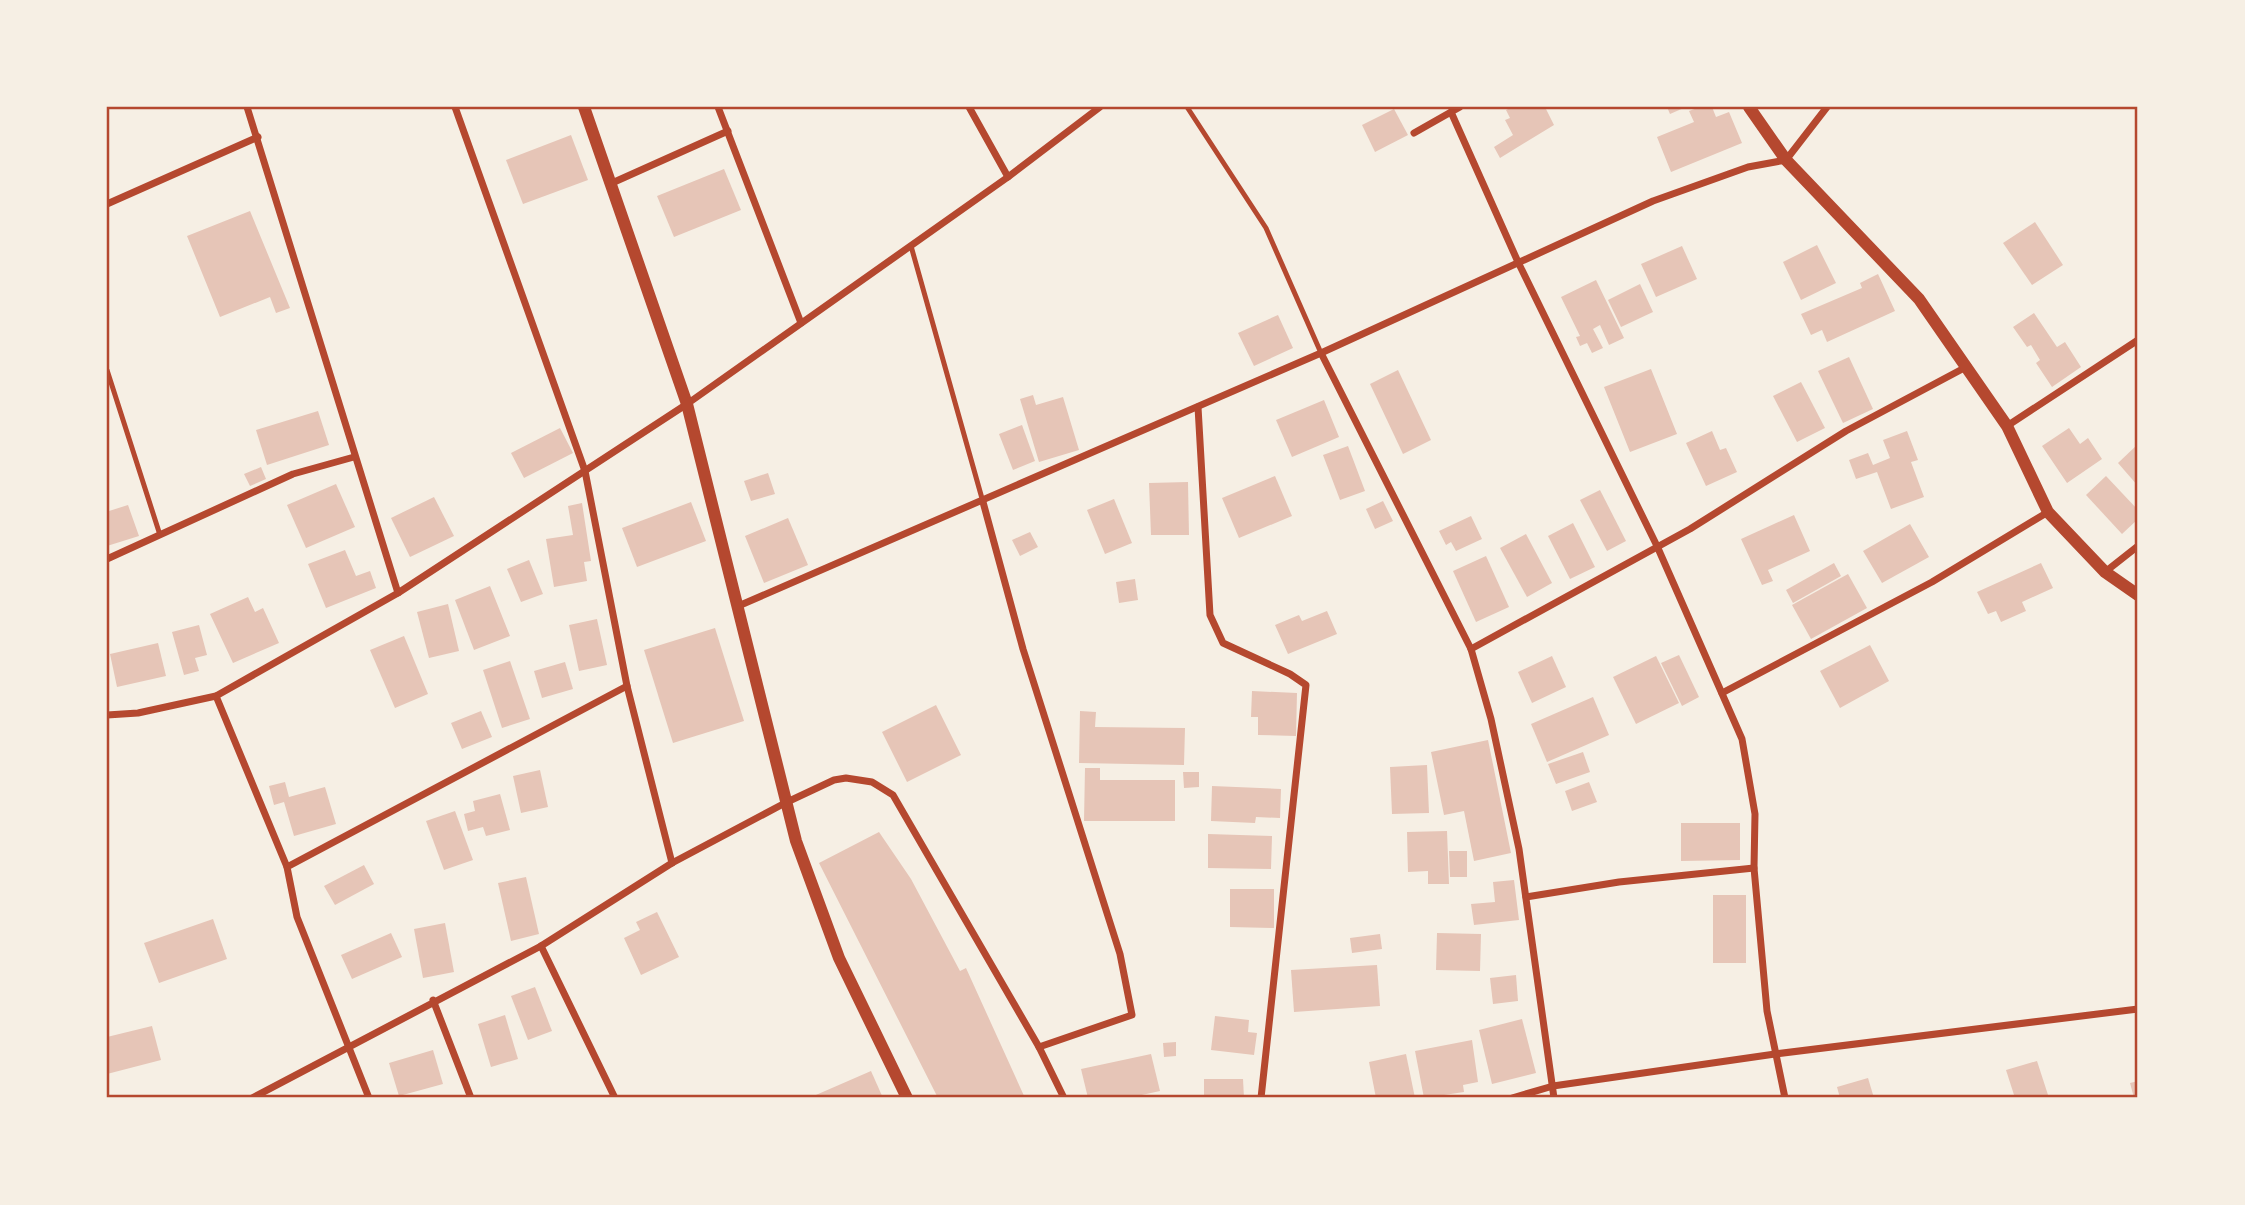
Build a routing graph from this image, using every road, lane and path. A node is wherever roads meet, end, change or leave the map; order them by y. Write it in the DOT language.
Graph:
graph roads {
  1 [pos="247,107"];
  2 [pos="455,107"];
  3 [pos="584,107"];
  4 [pos="718,107"];
  5 [pos="970,107"];
  6 [pos="1100,107"];
  7 [pos="1186,107"];
  8 [pos="1460,107"];
  9 [pos="1749,107"];
  10 [pos="1827,107"];
  11 [pos="1451,112"];
  12 [pos="728,131"];
  13 [pos="1414,133"];
  14 [pos="258,137"];
  15 [pos="1786,160"];
  16 [pos="1008,177"];
  17 [pos="612,183"];
  18 [pos="107,204"];
  19 [pos="911,246"];
  20 [pos="1518,262"];
  21 [pos="801,323"];
  22 [pos="2138,341"];
  23 [pos="1321,354"];
  24 [pos="1968,366"];
  25 [pos="107,370"];
  26 [pos="687,404"];
  27 [pos="1198,407"];
  28 [pos="2007,426"];
  29 [pos="354,457"];
  30 [pos="585,471"];
  31 [pos="983,502"];
  32 [pos="2048,512"];
  33 [pos="160,535"];
  34 [pos="1657,546"];
  35 [pos="2138,546"];
  36 [pos="107,559"];
  37 [pos="2105,572"];
  38 [pos="398,593"];
  39 [pos="2138,596"];
  40 [pos="736,607"];
  41 [pos="1471,649"];
  42 [pos="627,686"];
  43 [pos="1722,694"];
  44 [pos="216,696"];
  45 [pos="107,715"];
  46 [pos="785,803"];
  47 [pos="672,863"];
  48 [pos="287,867"];
  49 [pos="1754,868"];
  50 [pos="1526,897"];
  51 [pos="541,946"];
  52 [pos="433,1000"];
  53 [pos="2138,1009"];
  54 [pos="349,1046"];
  55 [pos="1039,1047"];
  56 [pos="1775,1054"];
  57 [pos="1553,1086"];
  58 [pos="252,1098"];
  59 [pos="369,1098"];
  60 [pos="471,1098"];
  61 [pos="615,1098"];
  62 [pos="907,1098"];
  63 [pos="1064,1098"];
  64 [pos="1261,1098"];
  65 [pos="1512,1098"];
  66 [pos="1554,1098"];
  67 [pos="1784,1098"];
  1 -- 14 [label="street"];
  2 -- 30 [label="street"];
  3 -- 17 [label="street"];
  4 -- 12 [label="street"];
  5 -- 16 [label="street"];
  6 -- 16 [label="street"];
  7 -- 23 [label="lane"];
  8 -- 11 [label="street"];
  9 -- 15 [label="street"];
  10 -- 15 [label="street"];
  11 -- 13 [label="street"];
  11 -- 20 [label="street"];
  12 -- 17 [label="street"];
  12 -- 21 [label="street"];
  14 -- 18 [label="street"];
  14 -- 29 [label="street"];
  15 -- 20 [label="street"];
  15 -- 24 [label="street"];
  16 -- 19 [label="street"];
  17 -- 26 [label="street"];
  19 -- 21 [label="street"];
  19 -- 31 [label="lane"];
  20 -- 23 [label="street"];
  20 -- 34 [label="street"];
  21 -- 26 [label="street"];
  22 -- 28 [label="street"];
  23 -- 27 [label="street"];
  23 -- 41 [label="street"];
  24 -- 28 [label="street"];
  24 -- 34 [label="street"];
  25 -- 33 [label="lane"];
  26 -- 30 [label="street"];
  26 -- 40 [label="street"];
  27 -- 31 [label="street"];
  27 -- 64 [label="street"];
  28 -- 32 [label="street"];
  29 -- 33 [label="street"];
  29 -- 38 [label="street"];
  30 -- 38 [label="street"];
  30 -- 42 [label="street"];
  31 -- 40 [label="street"];
  31 -- 55 [label="street"];
  32 -- 37 [label="street"];
  32 -- 43 [label="street"];
  33 -- 36 [label="street"];
  34 -- 41 [label="street"];
  34 -- 43 [label="street"];
  35 -- 37 [label="street"];
  37 -- 39 [label="street"];
  38 -- 44 [label="street"];
  40 -- 46 [label="street"];
  41 -- 50 [label="street"];
  42 -- 47 [label="street"];
  42 -- 48 [label="street"];
  43 -- 49 [label="street"];
  44 -- 45 [label="street"];
  44 -- 48 [label="street"];
  46 -- 47 [label="street"];
  46 -- 55 [label="street"];
  46 -- 62 [label="street"];
  47 -- 51 [label="street"];
  48 -- 54 [label="street"];
  49 -- 50 [label="street"];
  49 -- 56 [label="street"];
  50 -- 57 [label="street"];
  51 -- 52 [label="street"];
  51 -- 61 [label="street"];
  52 -- 54 [label="street"];
  52 -- 60 [label="street"];
  53 -- 56 [label="street"];
  54 -- 58 [label="street"];
  54 -- 59 [label="street"];
  55 -- 63 [label="street"];
  56 -- 57 [label="street"];
  56 -- 67 [label="street"];
  57 -- 65 [label="street"];
  57 -- 66 [label="street"];
}
